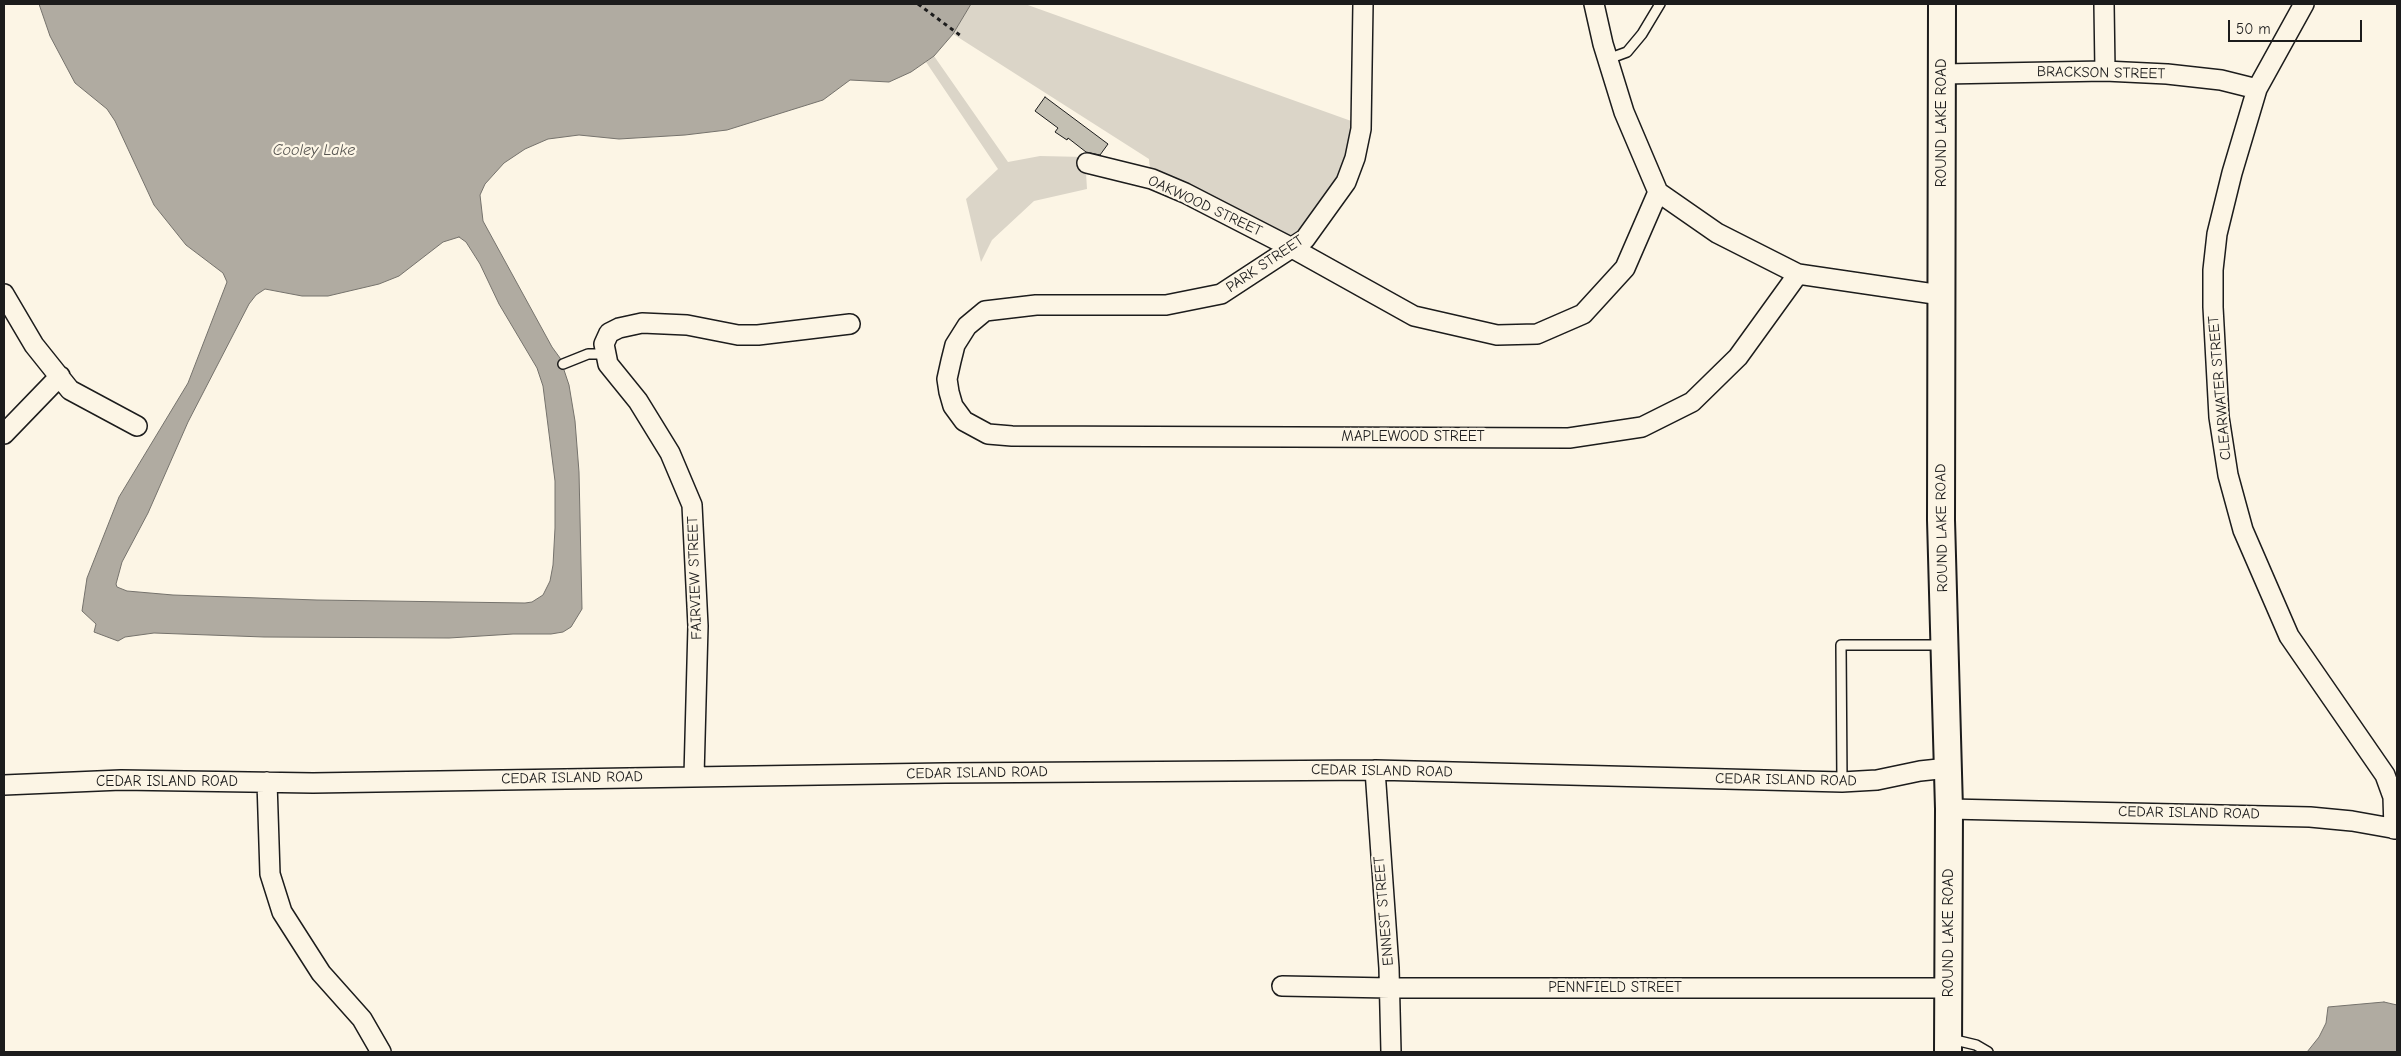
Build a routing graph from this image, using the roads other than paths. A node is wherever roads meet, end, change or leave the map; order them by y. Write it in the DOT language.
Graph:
graph roads {
  1 [pos="1363,4"];
  2 [pos="1594,4"];
  3 [pos="1660,4"];
  4 [pos="1942,4"];
  5 [pos="2104,4"];
  6 [pos="2304,4"];
  7 [pos="1608,60"];
  8 [pos="2105,71"];
  9 [pos="1943,74"];
  10 [pos="2257,89"];
  11 [pos="1087,163"];
  12 [pos="1658,192"];
  13 [pos="1292,248"];
  14 [pos="1798,274"];
  15 [pos="4,294"];
  16 [pos="1941,295"];
  17 [pos="850,324"];
  18 [pos="604,349"];
  19 [pos="563,364"];
  20 [pos="60,376"];
  21 [pos="964,421"];
  22 [pos="137,426"];
  23 [pos="4,434"];
  24 [pos="1944,644"];
  25 [pos="1948,768"];
  26 [pos="1375,770"];
  27 [pos="694,776"];
  28 [pos="267,782"];
  29 [pos="1842,782"];
  30 [pos="4,785"];
  31 [pos="1949,809"];
  32 [pos="2396,829"];
  33 [pos="1282,986"];
  34 [pos="1390,988"];
  35 [pos="1949,988"];
  36 [pos="1948,1046"];
  37 [pos="381,1052"];
  38 [pos="1391,1052"];
  39 [pos="1988,1052"];
  1 -- 13 [label="street, PARK STREET"];
  2 -- 7 [label="street"];
  3 -- 7 [label="lane"];
  4 -- 9 [label="street, ROUND LAKE ROAD"];
  5 -- 8 [label="street"];
  6 -- 10 [label="street, CLEARWATER STREET"];
  7 -- 12 [label="street"];
  8 -- 9 [label="street, BRACKSON STREET"];
  8 -- 10 [label="street, BRACKSON STREET"];
  9 -- 16 [label="street, ROUND LAKE ROAD"];
  10 -- 32 [label="street, CLEARWATER STREET"];
  11 -- 13 [label="street, OAKWOOD STREET"];
  12 -- 13 [label="street, OAKWOOD STREET"];
  12 -- 14 [label="street"];
  13 -- 21 [label="street, PARK STREET"];
  14 -- 16 [label="street"];
  14 -- 21 [label="street, MAPLEWOOD STREET"];
  15 -- 20 [label="street"];
  16 -- 24 [label="street, ROUND LAKE ROAD"];
  17 -- 18 [label="street"];
  18 -- 19 [label="lane"];
  18 -- 27 [label="street, FAIRVIEW STREET"];
  20 -- 22 [label="street"];
  20 -- 23 [label="street"];
  24 -- 25 [label="street, ROUND LAKE ROAD"];
  24 -- 29 [label="lane"];
  25 -- 29 [label="street, CEDAR ISLAND ROAD"];
  25 -- 31 [label="street, ROUND LAKE ROAD"];
  26 -- 27 [label="street, CEDAR ISLAND ROAD"];
  26 -- 29 [label="street, CEDAR ISLAND ROAD"];
  26 -- 34 [label="street, ENNEST STREET"];
  27 -- 28 [label="street, CEDAR ISLAND ROAD"];
  28 -- 30 [label="street, CEDAR ISLAND ROAD"];
  28 -- 37 [label="street"];
  31 -- 32 [label="street, CEDAR ISLAND ROAD"];
  31 -- 35 [label="street, ROUND LAKE ROAD"];
  33 -- 34 [label="street, PENNFIELD STREET"];
  34 -- 35 [label="street, PENNFIELD STREET"];
  34 -- 38 [label="street, ENNEST STREET"];
  35 -- 36 [label="street, ROUND LAKE ROAD"];
  36 -- 39 [label="lane"];
}
